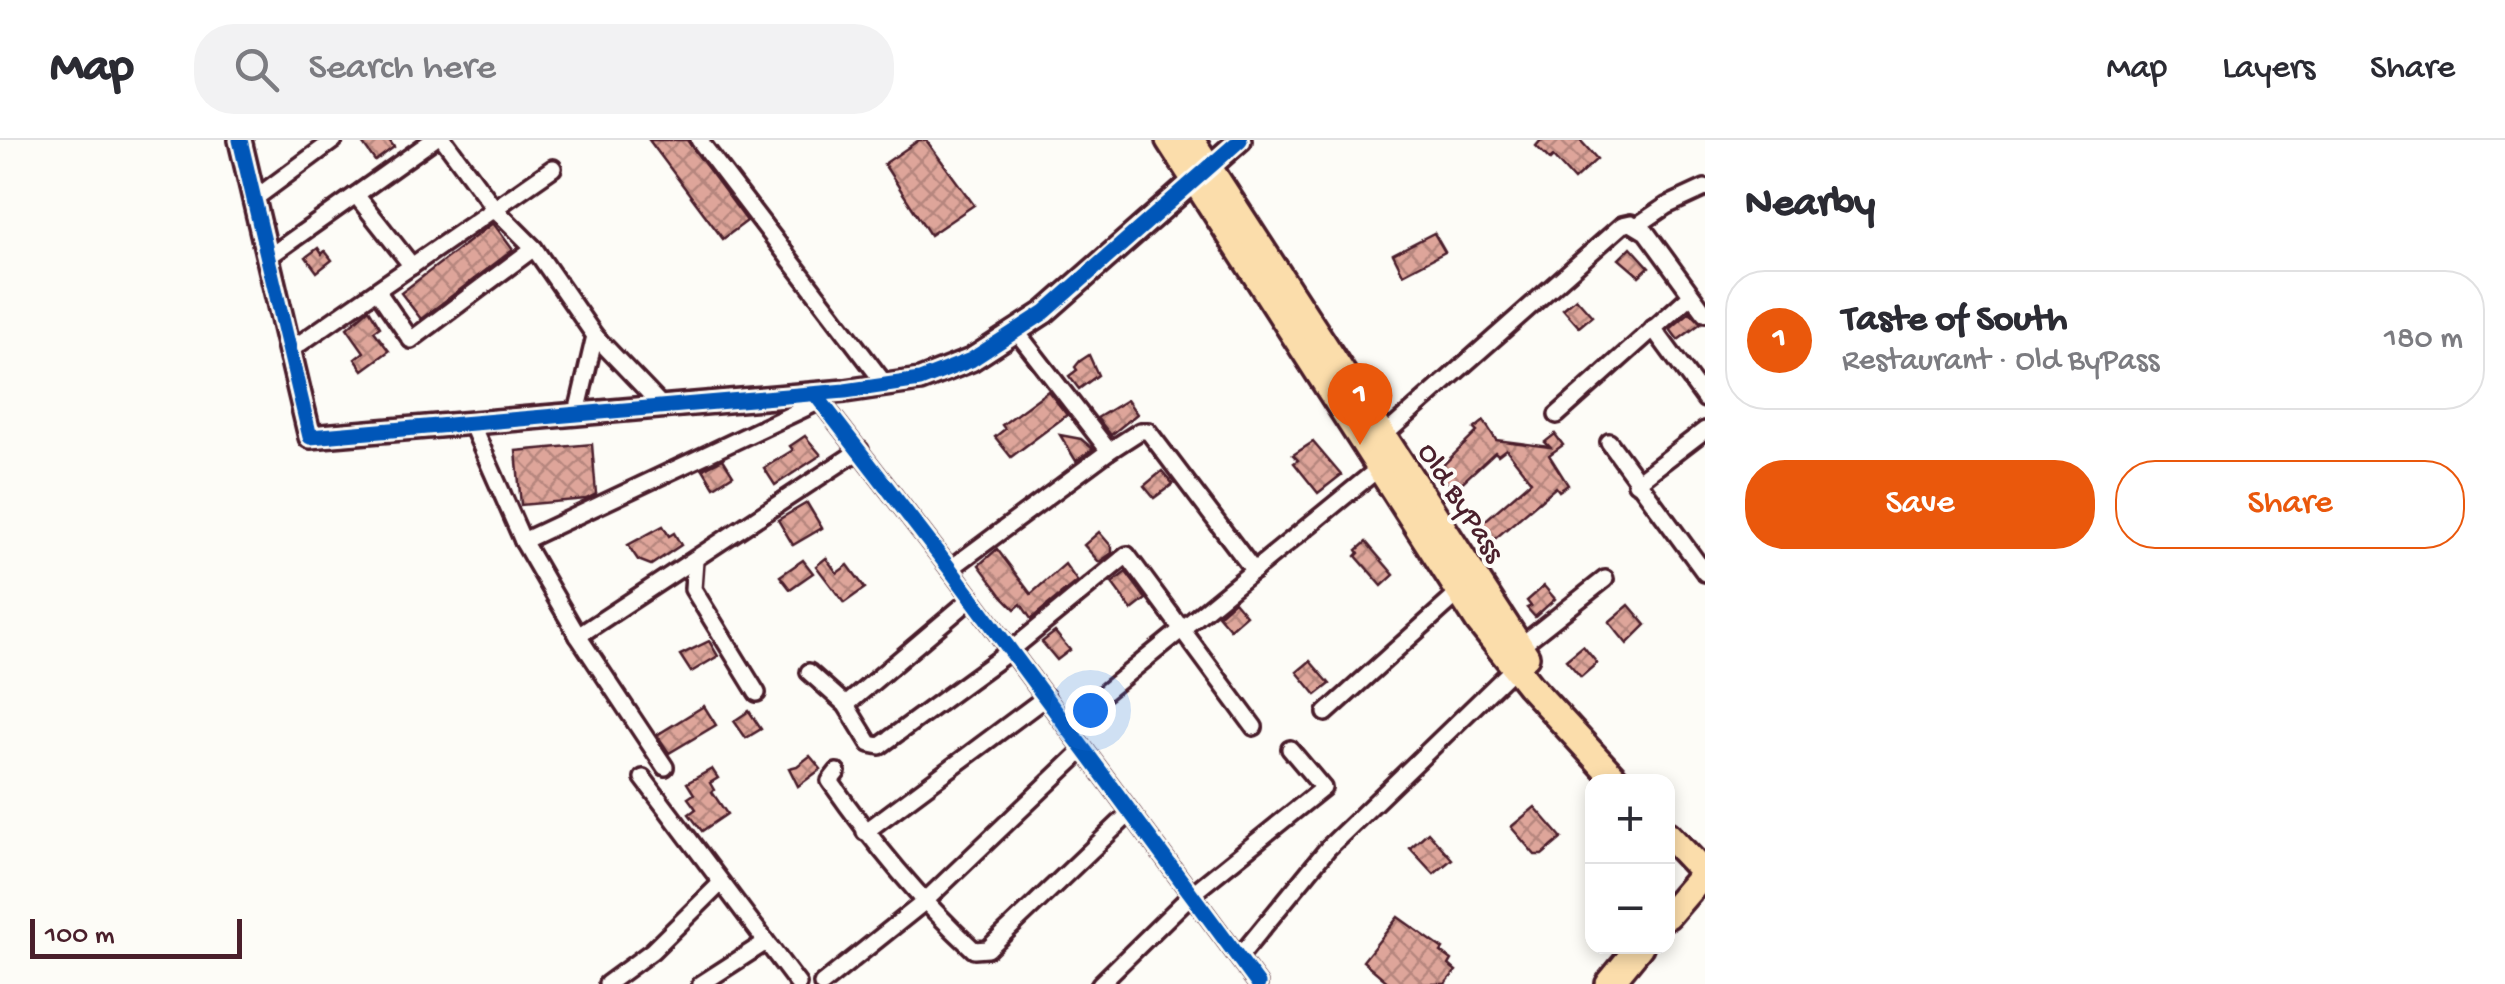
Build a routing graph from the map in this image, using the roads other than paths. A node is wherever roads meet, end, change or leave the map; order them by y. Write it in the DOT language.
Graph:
graph roads {
  1 [pos="240,140"];
  2 [pos="334,140"];
  3 [pos="433,140"];
  4 [pos="444,140"];
  5 [pos="699,140"];
  6 [pos="1170,140"];
  7 [pos="1190,140"];
  8 [pos="1240,140"];
  9 [pos="554,168"];
  10 [pos="1202,176"];
  11 [pos="1705,188"];
  12 [pos="356,195"];
  13 [pos="253,200"];
  14 [pos="494,209"];
  15 [pos="1638,225"];
  16 [pos="534,248"];
  17 [pos="267,258"];
  18 [pos="412,266"];
  19 [pos="378,292"];
  20 [pos="1691,295"];
  21 [pos="1705,313"];
  22 [pos="1653,328"];
  23 [pos="1016,331"];
  24 [pos="595,336"];
  25 [pos="289,351"];
  26 [pos="885,384"];
  27 [pos="818,398"];
  28 [pos="1705,399"];
  29 [pos="662,406"];
  30 [pos="577,413"];
  31 [pos="1557,414"];
  32 [pos="471,423"];
  33 [pos="1705,430"];
  34 [pos="1609,442"];
  35 [pos="860,450"];
  36 [pos="1109,451"];
  37 [pos="1381,452"];
  38 [pos="1636,483"];
  39 [pos="523,541"];
  40 [pos="695,562"];
  41 [pos="950,569"];
  42 [pos="1254,571"];
  43 [pos="1705,573"];
  44 [pos="1605,579"];
  45 [pos="1460,592"];
  46 [pos="972,598"];
  47 [pos="1183,629"];
  48 [pos="578,636"];
  49 [pos="1010,650"];
  50 [pos="1517,657"];
  51 [pos="809,672"];
  52 [pos="757,693"];
  53 [pos="1046,697"];
  54 [pos="846,705"];
  55 [pos="1326,713"];
  56 [pos="1066,724"];
  57 [pos="1254,728"];
  58 [pos="1290,749"];
  59 [pos="1083,750"];
  60 [pos="665,766"];
  61 [pos="837,772"];
  62 [pos="1612,774"];
  63 [pos="1628,774"];
  64 [pos="643,778"];
  65 [pos="1130,814"];
  66 [pos="1675,824"];
  67 [pos="865,832"];
  68 [pos="1675,840"];
  69 [pos="1703,864"];
  70 [pos="721,883"];
  71 [pos="1675,887"];
  72 [pos="1192,893"];
  73 [pos="924,903"];
  74 [pos="1675,905"];
  75 [pos="766,942"];
  76 [pos="1614,954"];
  77 [pos="1634,954"];
  78 [pos="1239,957"];
  79 [pos="1254,983"];
  80 [pos="606,984"];
  81 [pos="701,984"];
  82 [pos="798,984"];
  83 [pos="822,984"];
  84 [pos="1100,984"];
  85 [pos="1590,984"];
  86 [pos="1610,984"];
  1 -- 13 [label="street"];
  2 -- 13 [label="street"];
  3 -- 12 [label="street"];
  4 -- 14 [label="street"];
  5 -- 26 [label="street"];
  6 -- 10 [label="main road"];
  7 -- 10 [label="main road, Old ByPass"];
  8 -- 10 [label="street"];
  9 -- 14 [label="street"];
  10 -- 23 [label="street"];
  10 -- 37 [label="main road, Old ByPass"];
  11 -- 15 [label="street"];
  12 -- 17 [label="street"];
  12 -- 18 [label="street"];
  13 -- 17 [label="street"];
  14 -- 16 [label="street"];
  14 -- 18 [label="street"];
  15 -- 20 [label="street"];
  15 -- 37 [label="street"];
  16 -- 19 [label="street"];
  16 -- 24 [label="street"];
  17 -- 25 [label="street"];
  18 -- 19 [label="street"];
  19 -- 25 [label="street"];
  20 -- 21 [label="street"];
  20 -- 22 [label="street"];
  22 -- 28 [label="street"];
  22 -- 31 [label="street"];
  23 -- 26 [label="street"];
  23 -- 36 [label="street"];
  24 -- 29 [label="street"];
  24 -- 30 [label="street"];
  25 -- 32 [label="street"];
  26 -- 27 [label="street"];
  27 -- 29 [label="street"];
  27 -- 35 [label="street"];
  27 -- 39 [label="street"];
  29 -- 30 [label="street"];
  30 -- 32 [label="street"];
  32 -- 39 [label="street"];
  33 -- 38 [label="street"];
  34 -- 38 [label="street"];
  35 -- 40 [label="street"];
  35 -- 41 [label="street"];
  36 -- 41 [label="street"];
  36 -- 42 [label="street"];
  37 -- 42 [label="street"];
  37 -- 45 [label="main road"];
  37 -- 50 [label="main road, Old ByPass"];
  38 -- 43 [label="street"];
  39 -- 48 [label="street"];
  40 -- 48 [label="street"];
  40 -- 52 [label="street"];
  41 -- 46 [label="street"];
  42 -- 47 [label="street"];
  44 -- 50 [label="street"];
  45 -- 50 [label="main road"];
  45 -- 55 [label="street"];
  46 -- 49 [label="street"];
  46 -- 54 [label="street"];
  47 -- 49 [label="street"];
  47 -- 56 [label="street"];
  47 -- 57 [label="street"];
  48 -- 60 [label="street"];
  49 -- 53 [label="street"];
  49 -- 54 [label="street"];
  50 -- 62 [label="main road"];
  50 -- 63 [label="main road, Old ByPass"];
  50 -- 78 [label="street"];
  51 -- 54 [label="street"];
  53 -- 56 [label="street"];
  53 -- 67 [label="street"];
  56 -- 59 [label="street"];
  58 -- 72 [label="street"];
  59 -- 65 [label="street"];
  59 -- 73 [label="street"];
  61 -- 67 [label="street"];
  64 -- 70 [label="street"];
  65 -- 72 [label="street"];
  65 -- 73 [label="street"];
  66 -- 69 [label="main road"];
  67 -- 73 [label="street"];
  68 -- 69 [label="main road"];
  69 -- 71 [label="main road"];
  69 -- 74 [label="main road"];
  70 -- 75 [label="street"];
  70 -- 80 [label="street"];
  72 -- 78 [label="street"];
  72 -- 84 [label="street"];
  73 -- 83 [label="street"];
  75 -- 81 [label="street"];
  75 -- 82 [label="street"];
  76 -- 85 [label="main road"];
  77 -- 86 [label="main road"];
  78 -- 79 [label="street"];
}
